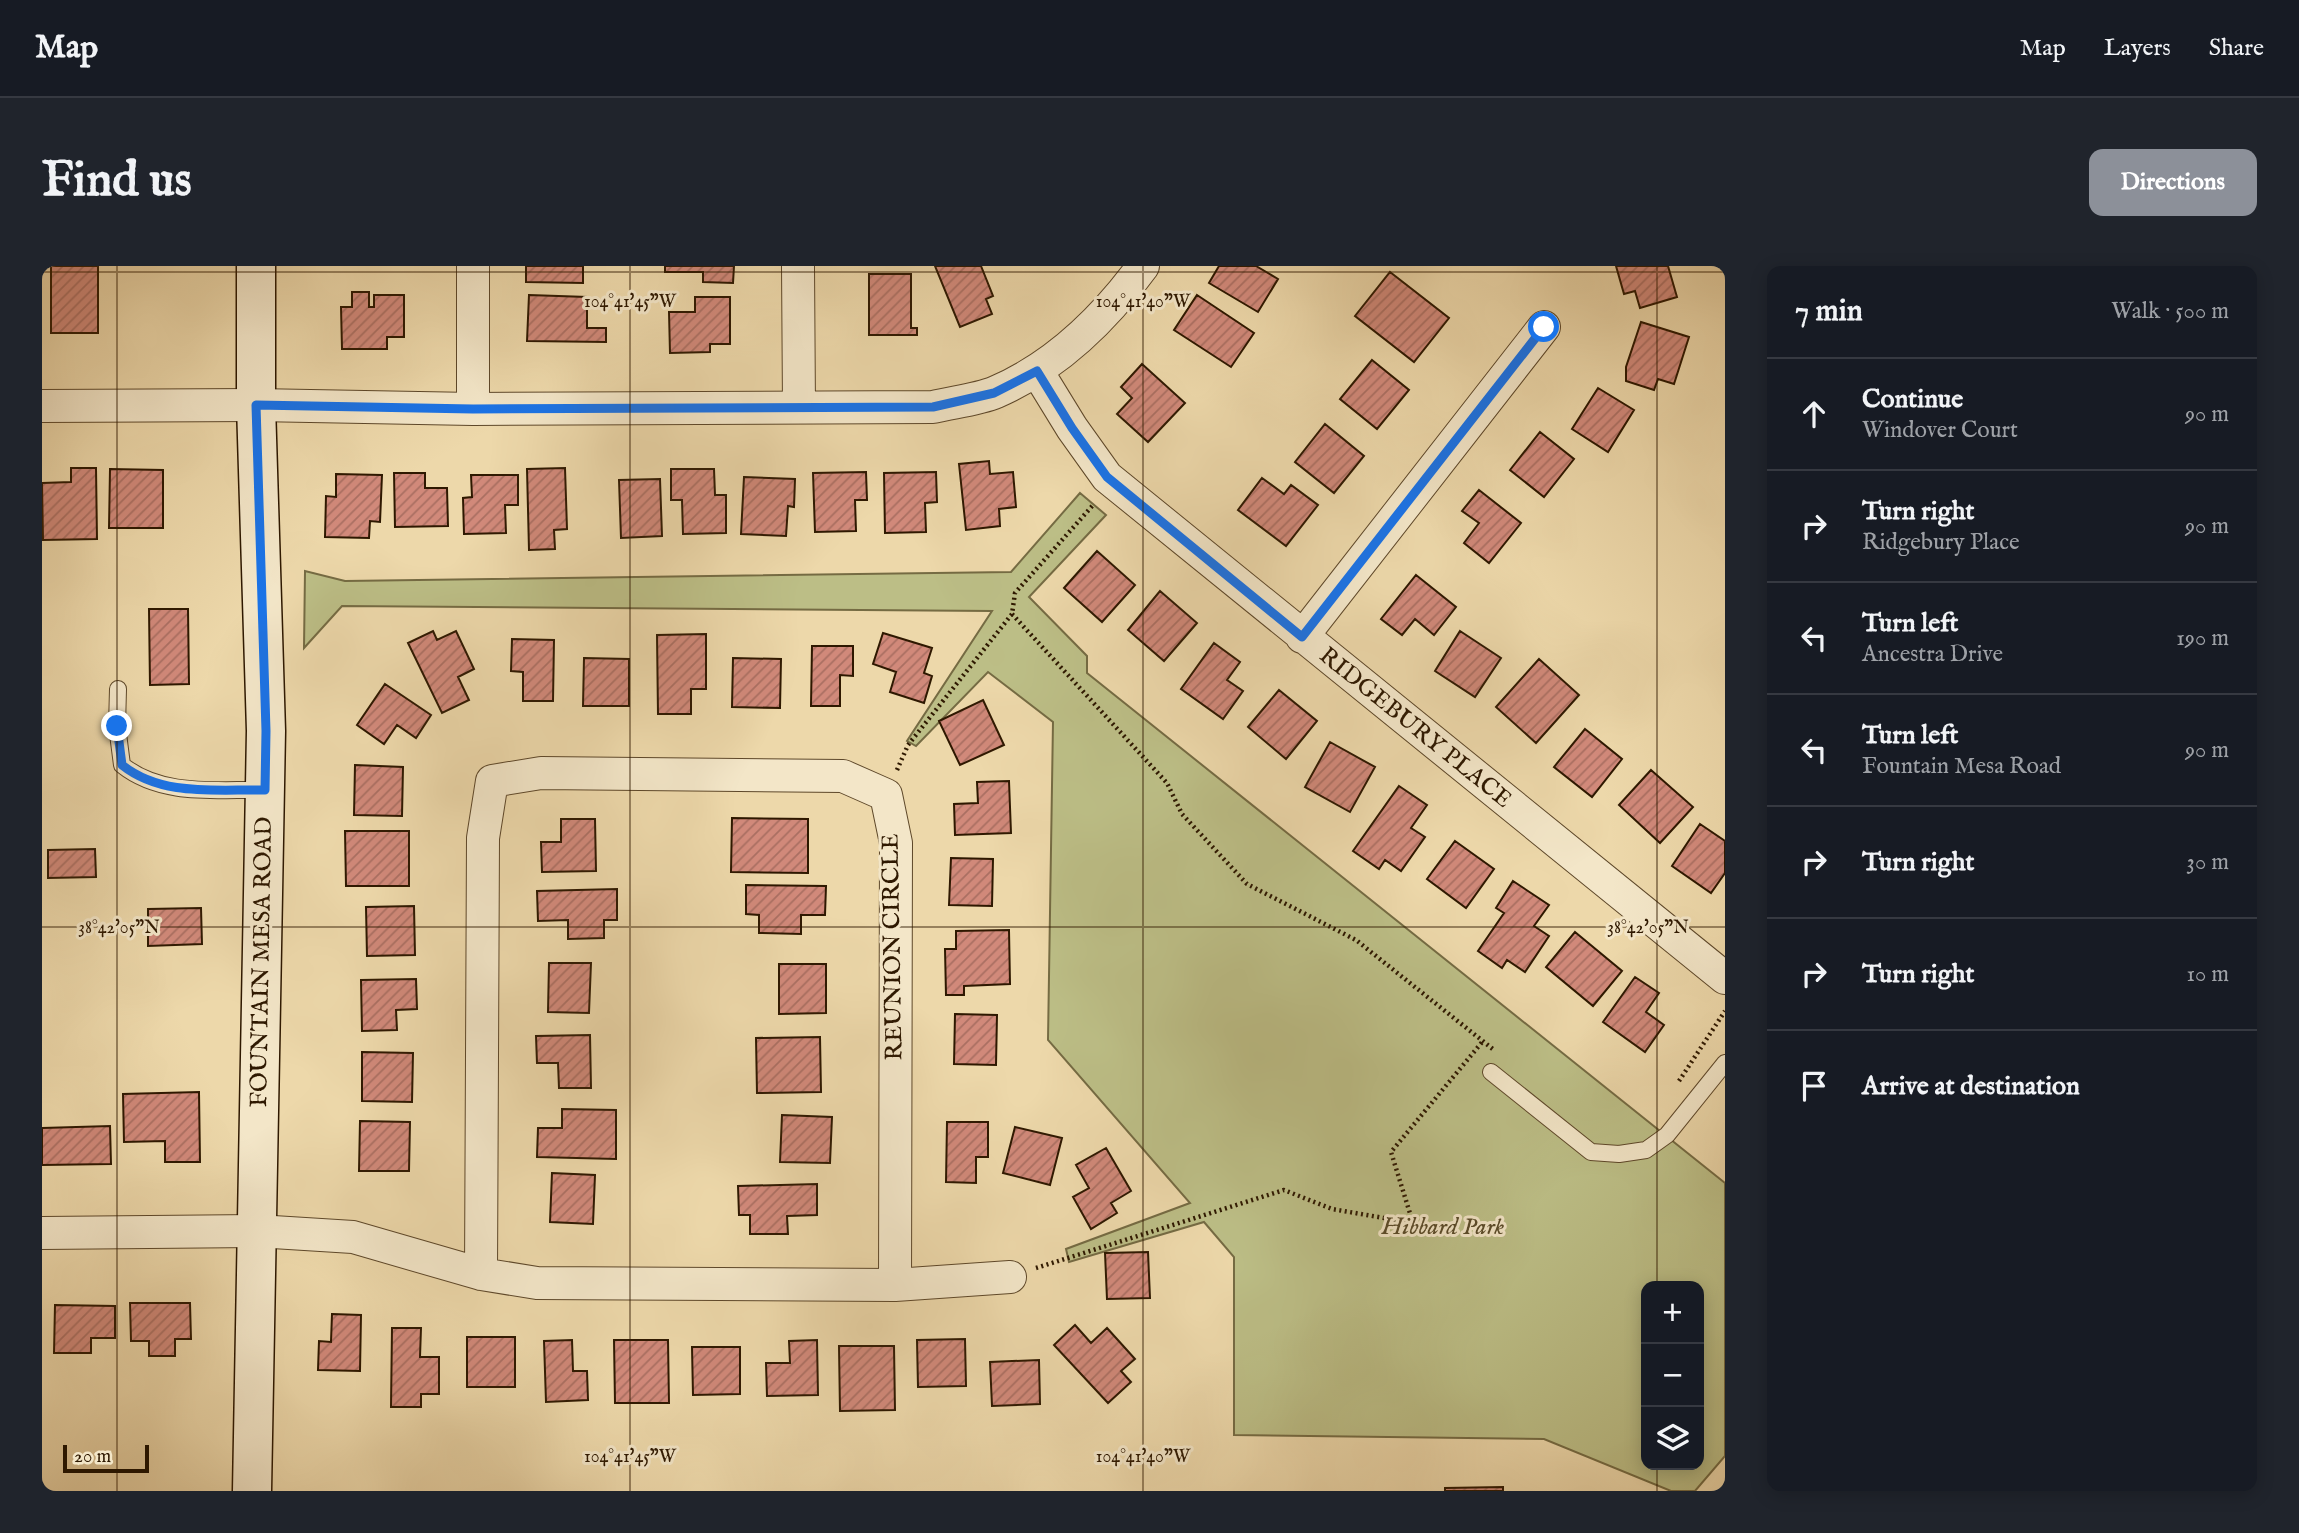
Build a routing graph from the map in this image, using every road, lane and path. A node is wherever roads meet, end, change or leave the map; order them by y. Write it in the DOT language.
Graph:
graph roads {
  1 [pos="256,266"];
  2 [pos="473,266"];
  3 [pos="798,266"];
  4 [pos="1143,266"];
  5 [pos="1544,327"];
  6 [pos="1037,371"];
  7 [pos="256,405"];
  8 [pos="42,406"];
  9 [pos="799,407"];
  10 [pos="473,409"];
  11 [pos="1114,483"];
  12 [pos="1012,614"];
  13 [pos="1302,637"];
  14 [pos="118,689"];
  15 [pos="265,790"];
  16 [pos="886,795"];
  17 [pos="1725,978"];
  18 [pos="1725,1012"];
  19 [pos="1483,1041"];
  20 [pos="1503,1058"];
  21 [pos="1725,1063"];
  22 [pos="1491,1072"];
  23 [pos="1674,1089"];
  24 [pos="1413,1223"];
  25 [pos="257,1231"];
  26 [pos="1425,1232"];
  27 [pos="42,1233"];
  28 [pos="481,1274"];
  29 [pos="1010,1277"];
  30 [pos="895,1285"];
  31 [pos="252,1491"];
  1 -- 7 [label="main road, FOUNTAIN MESA ROAD"];
  2 -- 10 [label="street"];
  3 -- 9 [label="street"];
  4 -- 6 [label="street"];
  5 -- 13 [label="street"];
  6 -- 9 [label="street"];
  6 -- 11 [label="street, RIDGEBURY PLACE"];
  7 -- 8 [label="street"];
  7 -- 10 [label="street"];
  7 -- 15 [label="main road, FOUNTAIN MESA ROAD"];
  9 -- 10 [label="street"];
  11 -- 12 [label="path"];
  11 -- 13 [label="street, RIDGEBURY PLACE"];
  12 -- 16 [label="path"];
  12 -- 19 [label="path"];
  13 -- 17 [label="street, RIDGEBURY PLACE"];
  14 -- 15 [label="lane"];
  15 -- 25 [label="main road, FOUNTAIN MESA ROAD"];
  16 -- 28 [label="street"];
  16 -- 30 [label="street, REUNION CIRCLE"];
  18 -- 23 [label="path"];
  19 -- 20 [label="path"];
  19 -- 24 [label="path"];
  21 -- 22 [label="lane"];
  24 -- 26 [label="path"];
  24 -- 29 [label="path"];
  25 -- 27 [label="street"];
  25 -- 28 [label="street"];
  25 -- 31 [label="main road, FOUNTAIN MESA ROAD"];
  28 -- 30 [label="street"];
  29 -- 30 [label="street"];
}
